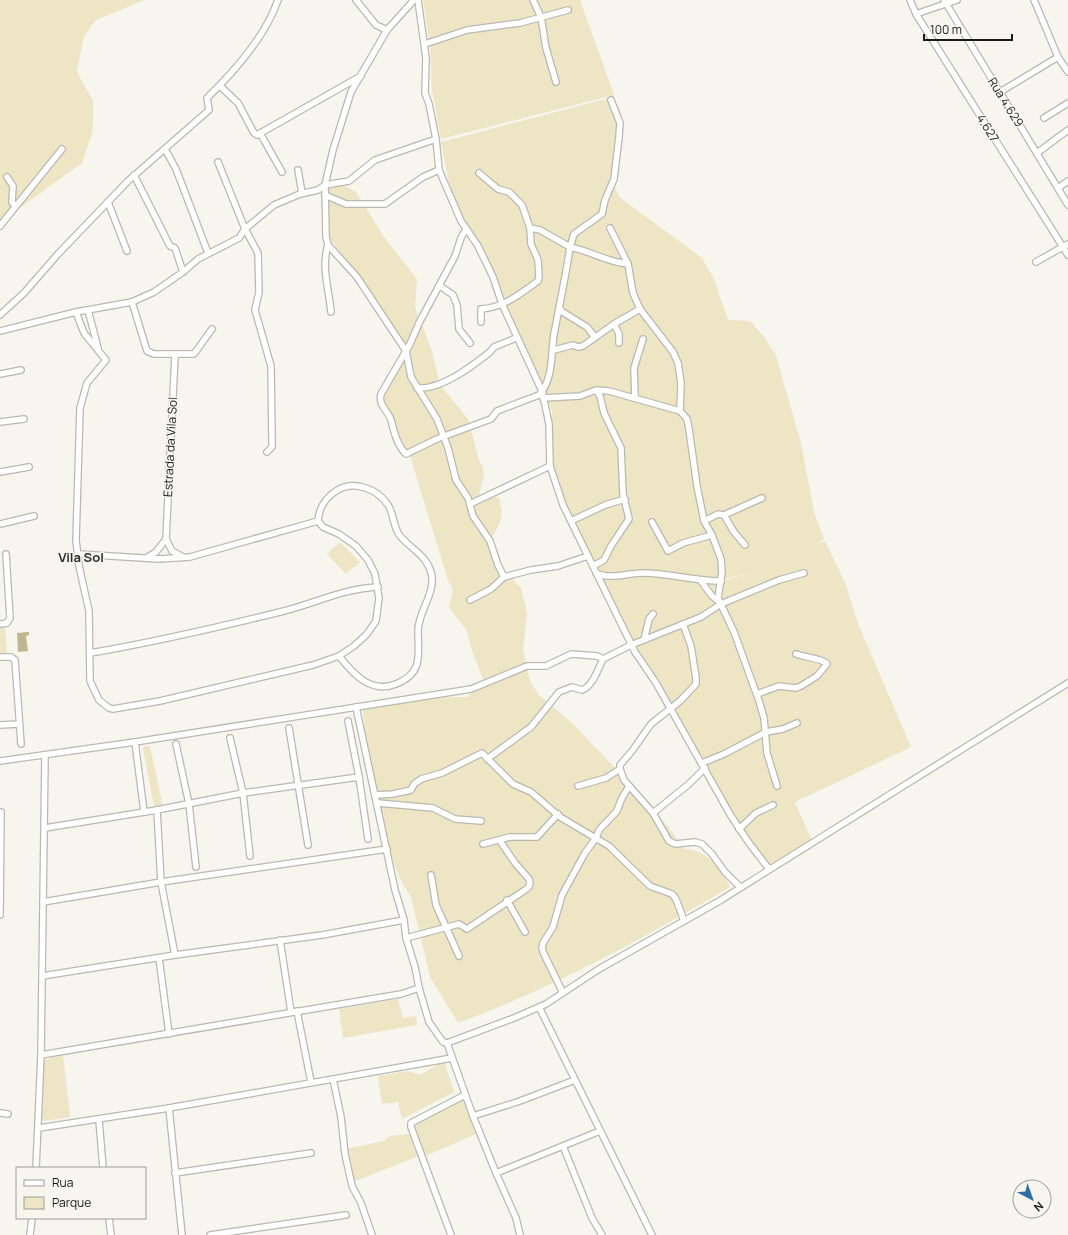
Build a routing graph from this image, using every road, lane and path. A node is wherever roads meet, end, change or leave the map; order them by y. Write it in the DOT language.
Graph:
graph roads {
  1 [pos="278,0"];
  2 [pos="356,0"];
  3 [pos="414,0"];
  4 [pos="418,0"];
  5 [pos="533,0"];
  6 [pos="910,0"];
  7 [pos="957,0"];
  8 [pos="1034,0"];
  9 [pos="945,2"];
  10 [pos="568,10"];
  11 [pos="916,14"];
  12 [pos="541,17"];
  13 [pos="387,30"];
  14 [pos="425,44"];
  15 [pos="1058,57"];
  16 [pos="1068,72"];
  17 [pos="361,75"];
  18 [pos="556,82"];
  19 [pos="220,86"];
  20 [pos="1000,92"];
  21 [pos="611,100"];
  22 [pos="1068,103"];
  23 [pos="1044,118"];
  24 [pos="1068,130"];
  25 [pos="260,133"];
  26 [pos="436,139"];
  27 [pos="165,149"];
  28 [pos="62,150"];
  29 [pos="1037,153"];
  30 [pos="218,162"];
  31 [pos="298,170"];
  32 [pos="439,170"];
  33 [pos="282,172"];
  34 [pos="478,173"];
  35 [pos="134,175"];
  36 [pos="7,177"];
  37 [pos="1068,181"];
  38 [pos="324,185"];
  39 [pos="1058,188"];
  40 [pos="302,193"];
  41 [pos="325,195"];
  42 [pos="108,202"];
  43 [pos="1068,204"];
  44 [pos="16,206"];
  45 [pos="0,226"];
  46 [pos="530,228"];
  47 [pos="610,228"];
  48 [pos="245,229"];
  49 [pos="466,230"];
  50 [pos="328,245"];
  51 [pos="1066,245"];
  52 [pos="570,247"];
  53 [pos="127,250"];
  54 [pos="208,253"];
  55 [pos="1068,255"];
  56 [pos="1036,262"];
  57 [pos="628,264"];
  58 [pos="183,272"];
  59 [pos="440,286"];
  60 [pos="132,302"];
  61 [pos="502,304"];
  62 [pos="560,308"];
  63 [pos="640,309"];
  64 [pos="88,310"];
  65 [pos="76,312"];
  66 [pos="331,312"];
  67 [pos="0,315"];
  68 [pos="481,322"];
  69 [pos="614,324"];
  70 [pos="212,329"];
  71 [pos="0,331"];
  72 [pos="594,336"];
  73 [pos="516,338"];
  74 [pos="643,339"];
  75 [pos="618,343"];
  76 [pos="470,344"];
  77 [pos="99,350"];
  78 [pos="554,350"];
  79 [pos="406,351"];
  80 [pos="175,355"];
  81 [pos="21,370"];
  82 [pos="0,374"];
  83 [pos="417,388"];
  84 [pos="596,390"];
  85 [pos="542,391"];
  86 [pos="544,398"];
  87 [pos="635,398"];
  88 [pos="680,411"];
  89 [pos="24,419"];
  90 [pos="0,422"];
  91 [pos="444,437"];
  92 [pos="267,452"];
  93 [pos="550,466"];
  94 [pos="29,468"];
  95 [pos="0,472"];
  96 [pos="762,498"];
  97 [pos="625,499"];
  98 [pos="470,504"];
  99 [pos="34,516"];
  100 [pos="724,516"];
  101 [pos="318,521"];
  102 [pos="571,521"];
  103 [pos="704,521"];
  104 [pos="652,522"];
  105 [pos="0,524"];
  106 [pos="712,535"];
  107 [pos="166,539"];
  108 [pos="746,545"];
  109 [pos="6,554"];
  110 [pos="78,554"];
  111 [pos="588,556"];
  112 [pos="146,558"];
  113 [pos="184,558"];
  114 [pos="593,566"];
  115 [pos="596,573"];
  116 [pos="804,574"];
  117 [pos="504,577"];
  118 [pos="701,581"];
  119 [pos="721,581"];
  120 [pos="378,587"];
  121 [pos="470,600"];
  122 [pos="720,603"];
  123 [pos="653,614"];
  124 [pos="0,624"];
  125 [pos="683,624"];
  126 [pos="644,640"];
  127 [pos="631,645"];
  128 [pos="90,652"];
  129 [pos="796,654"];
  130 [pos="339,656"];
  131 [pos="0,657"];
  132 [pos="603,659"];
  133 [pos="1068,683"];
  134 [pos="757,694"];
  135 [pos="356,707"];
  136 [pos="671,709"];
  137 [pos="348,721"];
  138 [pos="797,723"];
  139 [pos="19,724"];
  140 [pos="0,725"];
  141 [pos="289,728"];
  142 [pos="766,732"];
  143 [pos="230,738"];
  144 [pos="135,742"];
  145 [pos="21,744"];
  146 [pos="176,744"];
  147 [pos="45,755"];
  148 [pos="487,759"];
  149 [pos="0,761"];
  150 [pos="704,766"];
  151 [pos="620,769"];
  152 [pos="359,776"];
  153 [pos="299,785"];
  154 [pos="578,786"];
  155 [pos="629,786"];
  156 [pos="777,786"];
  157 [pos="243,793"];
  158 [pos="376,795"];
  159 [pos="189,804"];
  160 [pos="378,804"];
  161 [pos="773,805"];
  162 [pos="157,810"];
  163 [pos="1,812"];
  164 [pos="144,812"];
  165 [pos="653,813"];
  166 [pos="558,814"];
  167 [pos="481,821"];
  168 [pos="45,828"];
  169 [pos="739,829"];
  170 [pos="596,838"];
  171 [pos="368,839"];
  172 [pos="500,841"];
  173 [pos="483,844"];
  174 [pos="308,845"];
  175 [pos="387,849"];
  176 [pos="250,856"];
  177 [pos="196,867"];
  178 [pos="769,869"];
  179 [pos="431,874"];
  180 [pos="161,882"];
  181 [pos="740,887"];
  182 [pos="507,900"];
  183 [pos="43,902"];
  184 [pos="0,915"];
  185 [pos="404,920"];
  186 [pos="684,921"];
  187 [pos="445,929"];
  188 [pos="525,932"];
  189 [pos="406,938"];
  190 [pos="280,940"];
  191 [pos="175,954"];
  192 [pos="459,956"];
  193 [pos="159,958"];
  194 [pos="42,976"];
  195 [pos="419,988"];
  196 [pos="563,992"];
  197 [pos="539,1007"];
  198 [pos="294,1012"];
  199 [pos="169,1034"];
  200 [pos="446,1043"];
  201 [pos="40,1055"];
  202 [pos="452,1058"];
  203 [pos="333,1078"];
  204 [pos="575,1080"];
  205 [pos="311,1082"];
  206 [pos="465,1095"];
  207 [pos="168,1108"];
  208 [pos="0,1113"];
  209 [pos="8,1114"];
  210 [pos="473,1116"];
  211 [pos="99,1120"];
  212 [pos="39,1128"];
  213 [pos="600,1131"];
  214 [pos="563,1146"];
  215 [pos="311,1153"];
  216 [pos="36,1167"];
  217 [pos="103,1167"];
  218 [pos="175,1173"];
  219 [pos="496,1173"];
  220 [pos="346,1215"];
  221 [pos="32,1219"];
  222 [pos="109,1219"];
  223 [pos="30,1235"];
  224 [pos="111,1235"];
  225 [pos="182,1235"];
  226 [pos="210,1235"];
  227 [pos="372,1235"];
  228 [pos="451,1235"];
  229 [pos="520,1235"];
  230 [pos="602,1235"];
  231 [pos="652,1235"];
  1 -- 19 [label="street"];
  2 -- 13 [label="street"];
  3 -- 13 [label="street"];
  4 -- 14 [label="street"];
  5 -- 12 [label="street"];
  6 -- 11 [label="street, 4.627"];
  7 -- 9 [label="street"];
  8 -- 15 [label="street"];
  9 -- 11 [label="street"];
  9 -- 20 [label="street, Rua 4.629"];
  10 -- 12 [label="street"];
  11 -- 51 [label="street, 4.627"];
  12 -- 14 [label="street"];
  12 -- 18 [label="street"];
  13 -- 17 [label="street"];
  14 -- 26 [label="street"];
  15 -- 16 [label="street"];
  15 -- 20 [label="street"];
  17 -- 25 [label="street"];
  17 -- 38 [label="street"];
  19 -- 25 [label="street"];
  19 -- 27 [label="street"];
  20 -- 29 [label="street, Rua 4.629"];
  21 -- 52 [label="street"];
  22 -- 23 [label="street"];
  24 -- 29 [label="street"];
  25 -- 33 [label="street"];
  26 -- 32 [label="street"];
  26 -- 38 [label="street"];
  27 -- 35 [label="street"];
  27 -- 54 [label="street"];
  28 -- 44 [label="street"];
  29 -- 39 [label="street, Rua 4.629"];
  30 -- 48 [label="street"];
  31 -- 40 [label="street"];
  32 -- 41 [label="street"];
  32 -- 49 [label="street"];
  34 -- 46 [label="street"];
  35 -- 42 [label="street"];
  35 -- 58 [label="street"];
  36 -- 44 [label="street"];
  37 -- 39 [label="street"];
  38 -- 40 [label="street"];
  38 -- 41 [label="street"];
  39 -- 43 [label="street, Rua 4.629"];
  40 -- 48 [label="street"];
  41 -- 50 [label="street"];
  42 -- 53 [label="street"];
  42 -- 67 [label="street"];
  44 -- 45 [label="street"];
  46 -- 52 [label="street"];
  46 -- 61 [label="street"];
  47 -- 57 [label="street"];
  48 -- 54 [label="street"];
  48 -- 92 [label="street"];
  49 -- 59 [label="street"];
  49 -- 61 [label="street"];
  50 -- 66 [label="street"];
  50 -- 79 [label="street"];
  51 -- 55 [label="street, 4.627"];
  51 -- 56 [label="street"];
  52 -- 57 [label="street"];
  52 -- 62 [label="street"];
  54 -- 58 [label="street"];
  57 -- 63 [label="street"];
  58 -- 60 [label="street"];
  59 -- 76 [label="street"];
  59 -- 79 [label="street"];
  60 -- 64 [label="street"];
  60 -- 80 [label="street"];
  61 -- 68 [label="street"];
  61 -- 73 [label="street"];
  62 -- 72 [label="street"];
  62 -- 78 [label="street"];
  63 -- 69 [label="street"];
  63 -- 88 [label="street"];
  64 -- 65 [label="street"];
  64 -- 77 [label="street"];
  65 -- 71 [label="street"];
  65 -- 77 [label="street"];
  69 -- 72 [label="street"];
  69 -- 75 [label="street"];
  70 -- 80 [label="street"];
  72 -- 78 [label="street"];
  73 -- 83 [label="street"];
  73 -- 85 [label="street"];
  74 -- 87 [label="street"];
  77 -- 110 [label="street"];
  78 -- 85 [label="street"];
  79 -- 83 [label="street"];
  79 -- 91 [label="street"];
  80 -- 107 [label="street, Estrada da Vila Sol"];
  81 -- 82 [label="street"];
  83 -- 91 [label="street"];
  84 -- 86 [label="street"];
  84 -- 87 [label="street"];
  84 -- 97 [label="street"];
  85 -- 86 [label="street"];
  85 -- 91 [label="street"];
  86 -- 93 [label="street"];
  87 -- 88 [label="street"];
  88 -- 103 [label="street"];
  89 -- 90 [label="street"];
  91 -- 98 [label="street"];
  93 -- 98 [label="street"];
  93 -- 102 [label="street"];
  94 -- 95 [label="street"];
  96 -- 100 [label="street"];
  97 -- 102 [label="street"];
  97 -- 114 [label="street"];
  98 -- 117 [label="street"];
  99 -- 105 [label="street"];
  100 -- 103 [label="street"];
  100 -- 108 [label="street"];
  101 -- 113 [label="street"];
  101 -- 120 [label="street"];
  101 -- 130 [label="street"];
  102 -- 111 [label="street"];
  103 -- 106 [label="street"];
  104 -- 106 [label="street"];
  106 -- 119 [label="street"];
  107 -- 112 [label="street"];
  107 -- 113 [label="street"];
  109 -- 124 [label="street"];
  110 -- 112 [label="street"];
  110 -- 128 [label="street"];
  111 -- 114 [label="street"];
  111 -- 117 [label="street"];
  112 -- 113 [label="street"];
  114 -- 115 [label="street"];
  115 -- 118 [label="street"];
  115 -- 127 [label="street"];
  116 -- 122 [label="street"];
  117 -- 121 [label="street"];
  118 -- 119 [label="street"];
  118 -- 122 [label="street"];
  119 -- 122 [label="street"];
  120 -- 128 [label="street"];
  120 -- 130 [label="street"];
  122 -- 125 [label="street"];
  122 -- 134 [label="street"];
  123 -- 126 [label="street"];
  125 -- 126 [label="street"];
  125 -- 136 [label="street"];
  126 -- 127 [label="street"];
  127 -- 132 [label="street"];
  127 -- 136 [label="street"];
  128 -- 130 [label="street"];
  129 -- 134 [label="street"];
  131 -- 139 [label="street"];
  132 -- 135 [label="street"];
  132 -- 148 [label="street"];
  133 -- 178 [label="street"];
  134 -- 142 [label="street"];
  135 -- 144 [label="street"];
  135 -- 158 [label="street"];
  136 -- 150 [label="street"];
  136 -- 151 [label="street"];
  137 -- 152 [label="street"];
  138 -- 142 [label="street"];
  139 -- 140 [label="street"];
  139 -- 145 [label="street"];
  141 -- 153 [label="street"];
  142 -- 150 [label="street"];
  142 -- 156 [label="street"];
  143 -- 157 [label="street"];
  144 -- 147 [label="street"];
  144 -- 164 [label="street"];
  146 -- 159 [label="street"];
  147 -- 149 [label="street"];
  147 -- 168 [label="street"];
  148 -- 158 [label="street"];
  148 -- 166 [label="street"];
  150 -- 165 [label="street"];
  150 -- 169 [label="street"];
  151 -- 154 [label="street"];
  151 -- 155 [label="street"];
  152 -- 153 [label="street"];
  152 -- 171 [label="street"];
  153 -- 157 [label="street"];
  153 -- 174 [label="street"];
  155 -- 165 [label="street"];
  155 -- 170 [label="street"];
  157 -- 159 [label="street"];
  157 -- 176 [label="street"];
  158 -- 160 [label="street"];
  159 -- 162 [label="street"];
  159 -- 177 [label="street"];
  160 -- 167 [label="street"];
  160 -- 175 [label="street"];
  161 -- 169 [label="street"];
  162 -- 164 [label="street"];
  162 -- 180 [label="street"];
  163 -- 184 [label="street"];
  164 -- 168 [label="street"];
  165 -- 181 [label="street"];
  166 -- 170 [label="street"];
  166 -- 172 [label="street"];
  168 -- 183 [label="street"];
  169 -- 178 [label="street"];
  170 -- 186 [label="street"];
  170 -- 196 [label="street"];
  172 -- 173 [label="street"];
  172 -- 182 [label="street"];
  175 -- 180 [label="street"];
  175 -- 185 [label="street"];
  178 -- 181 [label="street"];
  179 -- 187 [label="street"];
  180 -- 183 [label="street"];
  180 -- 191 [label="street"];
  181 -- 186 [label="street"];
  182 -- 187 [label="street"];
  182 -- 188 [label="street"];
  183 -- 194 [label="street"];
  185 -- 189 [label="street"];
  185 -- 190 [label="street"];
  186 -- 196 [label="street"];
  187 -- 189 [label="street"];
  187 -- 192 [label="street"];
  189 -- 195 [label="street"];
  190 -- 191 [label="street"];
  190 -- 198 [label="street"];
  191 -- 193 [label="street"];
  193 -- 194 [label="street"];
  193 -- 199 [label="street"];
  194 -- 201 [label="street"];
  195 -- 198 [label="street"];
  195 -- 200 [label="street"];
  196 -- 197 [label="street"];
  197 -- 200 [label="street"];
  197 -- 204 [label="street"];
  198 -- 199 [label="street"];
  198 -- 205 [label="street"];
  199 -- 201 [label="street"];
  200 -- 202 [label="street"];
  201 -- 212 [label="street"];
  202 -- 203 [label="street"];
  202 -- 206 [label="street"];
  203 -- 205 [label="street"];
  203 -- 227 [label="street"];
  204 -- 210 [label="street"];
  204 -- 213 [label="street"];
  205 -- 207 [label="street"];
  206 -- 210 [label="street"];
  206 -- 228 [label="street"];
  207 -- 211 [label="street"];
  207 -- 218 [label="street"];
  208 -- 209 [label="street"];
  210 -- 219 [label="street"];
  211 -- 212 [label="street"];
  211 -- 217 [label="street"];
  212 -- 216 [label="street"];
  213 -- 214 [label="street"];
  213 -- 231 [label="street"];
  214 -- 219 [label="street"];
  214 -- 230 [label="street"];
  215 -- 218 [label="street"];
  218 -- 225 [label="street"];
  219 -- 229 [label="street"];
  220 -- 226 [label="street"];
  221 -- 223 [label="street"];
  222 -- 224 [label="street"];
}
